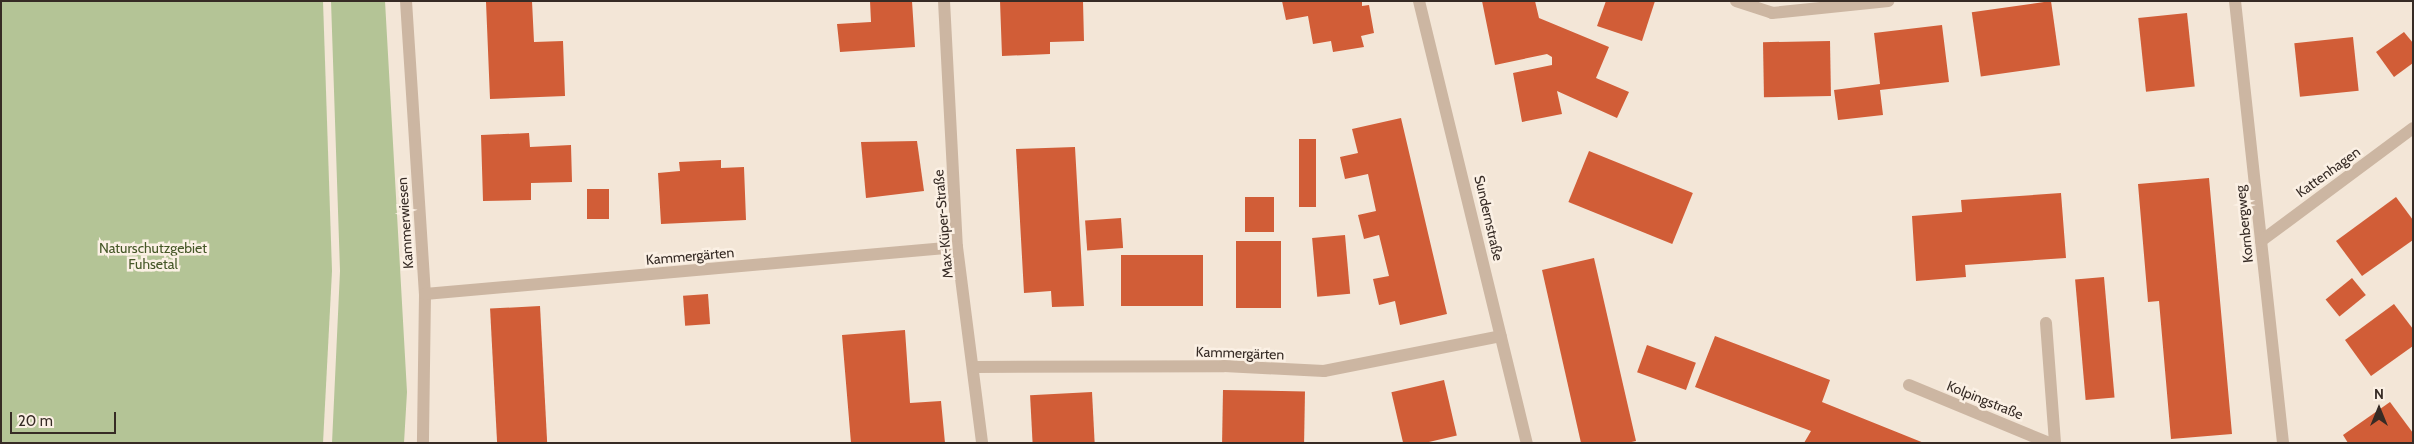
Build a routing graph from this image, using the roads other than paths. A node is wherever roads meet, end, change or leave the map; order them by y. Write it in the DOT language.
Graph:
graph roads {
  1 [pos="406,1"];
  2 [pos="944,1"];
  3 [pos="1419,1"];
  4 [pos="1736,1"];
  5 [pos="1888,1"];
  6 [pos="2235,1"];
  7 [pos="2413,128"];
  8 [pos="2260,241"];
  9 [pos="957,246"];
  10 [pos="425,294"];
  11 [pos="2046,323"];
  12 [pos="1501,336"];
  13 [pos="975,367"];
  14 [pos="1909,385"];
  15 [pos="423,443"];
  16 [pos="982,443"];
  17 [pos="1527,443"];
  18 [pos="2049,443"];
  19 [pos="2056,443"];
  20 [pos="2283,443"];
  1 -- 10 [label="street, Kammerwiesen"];
  2 -- 9 [label="street, Max-Küper-Straße"];
  3 -- 12 [label="street, Sundernstraße"];
  4 -- 5 [label="street"];
  6 -- 8 [label="street, Kornbergweg"];
  7 -- 8 [label="street, Kattenhagen"];
  8 -- 20 [label="street, Kornbergweg"];
  9 -- 10 [label="street, Kammergärten"];
  9 -- 13 [label="street, Max-Küper-Straße"];
  10 -- 15 [label="street, Kammerwiesen"];
  11 -- 19 [label="street"];
  12 -- 13 [label="street, Kammergärten"];
  12 -- 17 [label="street, Sundernstraße"];
  13 -- 16 [label="street, Max-Küper-Straße"];
  14 -- 18 [label="street, Kolpingstraße"];
}
